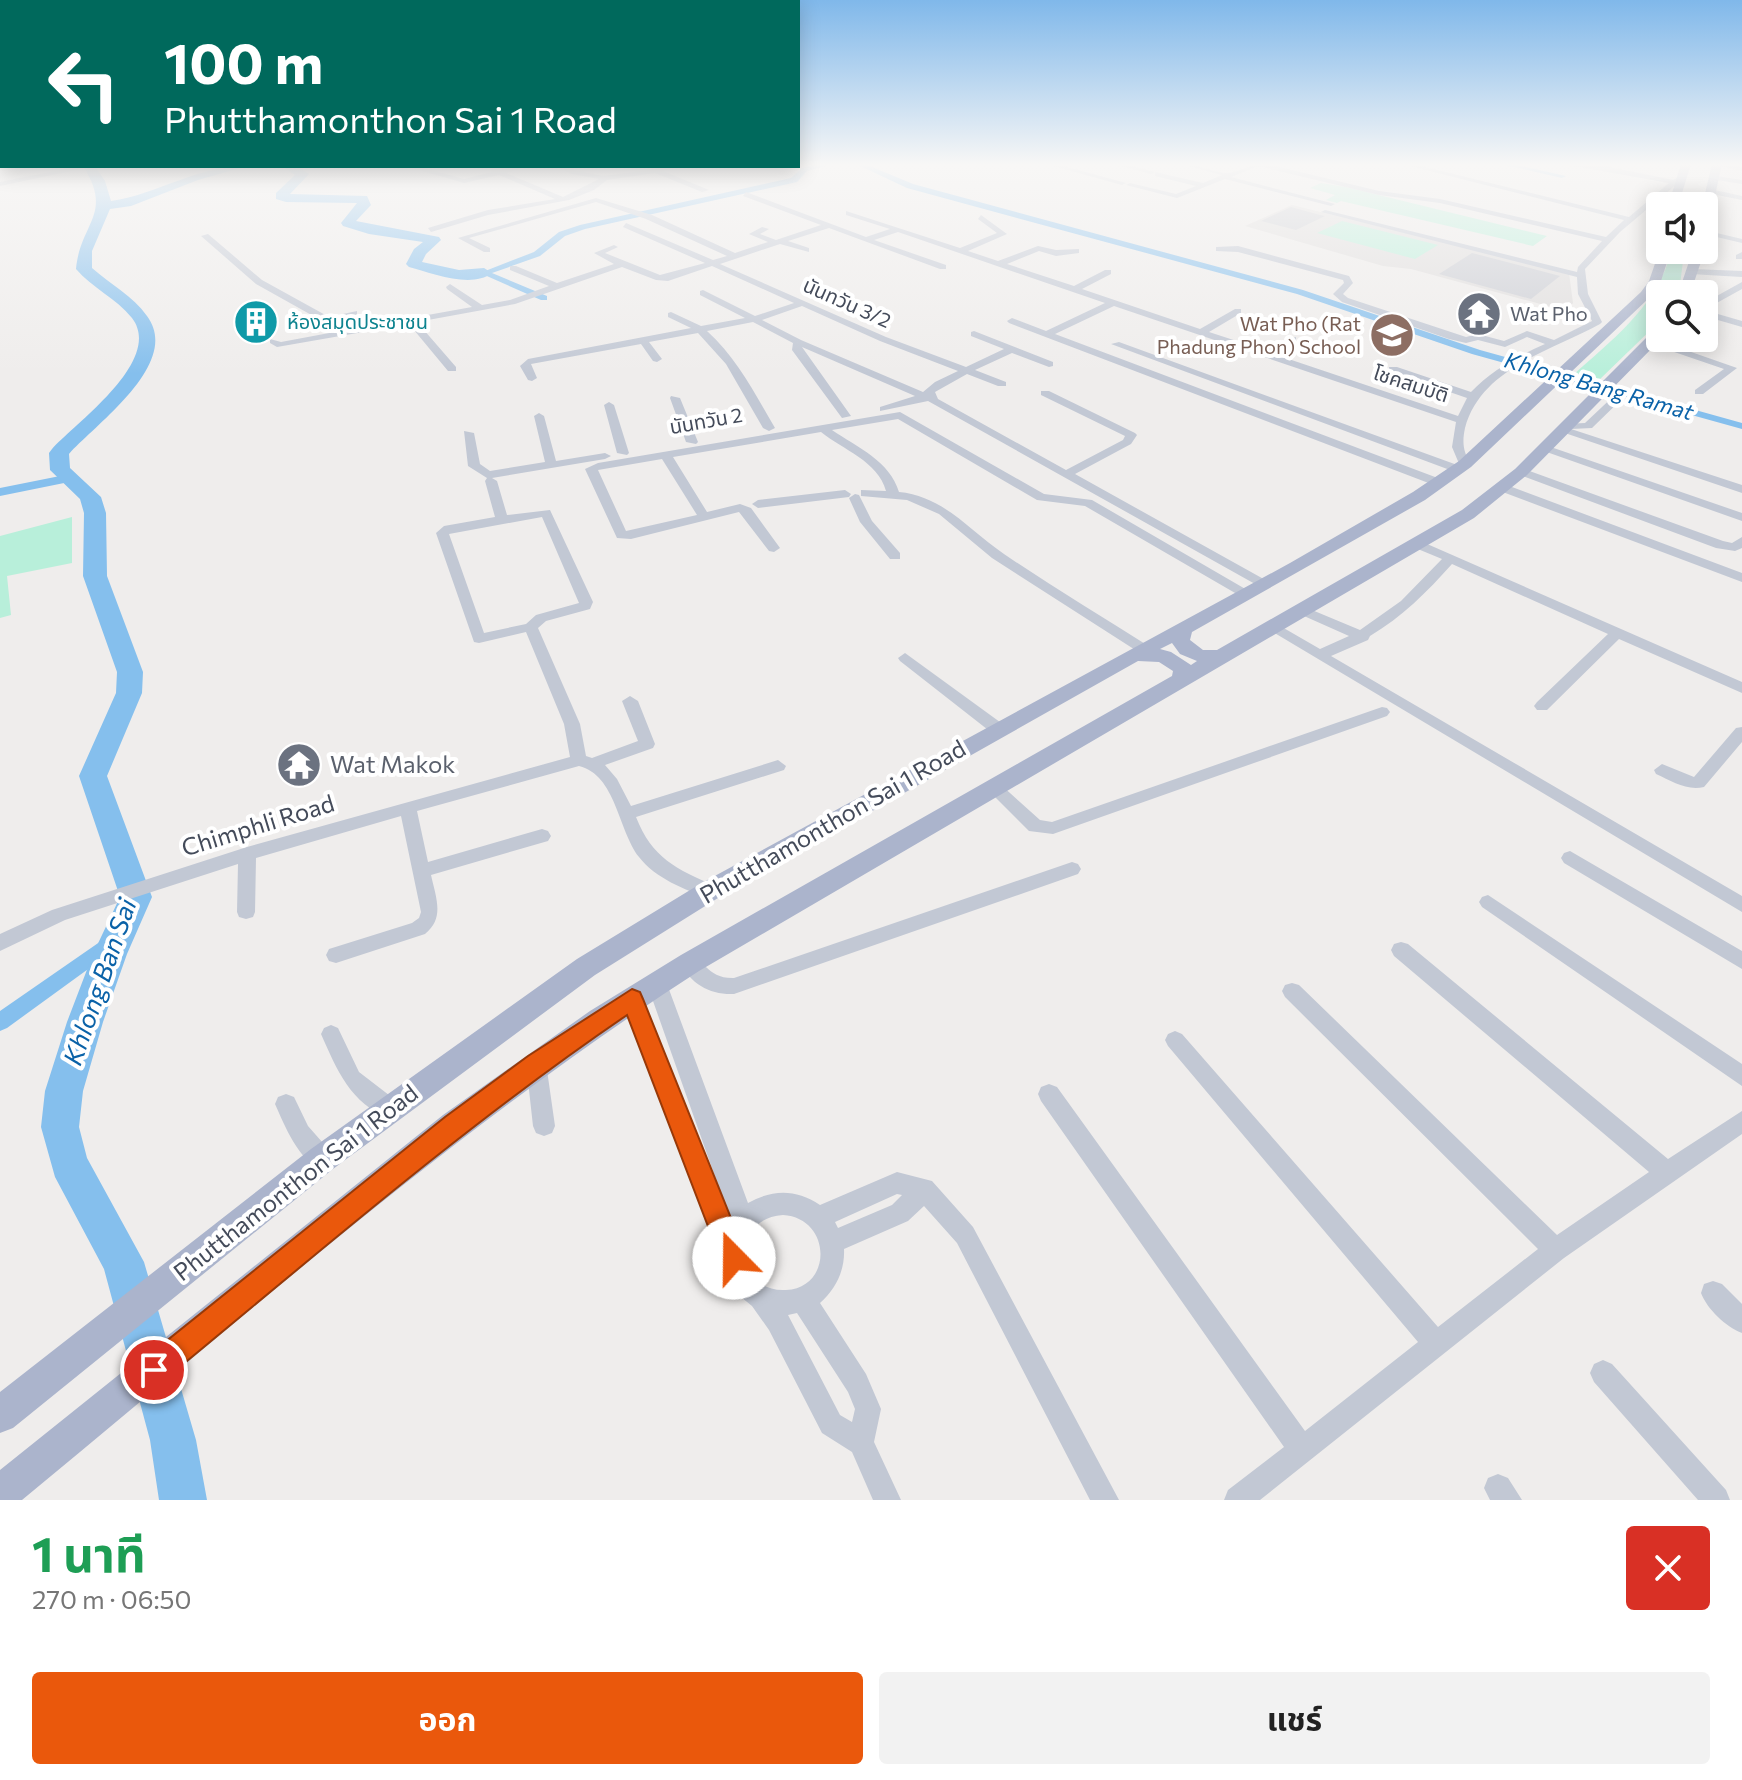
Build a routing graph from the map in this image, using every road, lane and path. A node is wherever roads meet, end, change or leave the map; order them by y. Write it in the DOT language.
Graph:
graph roads {
  1 [pos="476,234"];
  2 [pos="646,234"];
  3 [pos="685,234"];
  4 [pos="753,234"];
  5 [pos="802,234"];
  6 [pos="851,234"];
  7 [pos="884,234"];
  8 [pos="908,234"];
  9 [pos="1003,234"];
  10 [pos="1414,234"];
  11 [pos="1581,234"];
  12 [pos="1613,234"];
  13 [pos="1718,235"];
  14 [pos="205,236"];
  15 [pos="866,240"];
  16 [pos="1607,240"];
  17 [pos="1742,241"];
  18 [pos="778,242"];
  19 [pos="614,247"];
  20 [pos="1282,248"];
  21 [pos="1219,249"];
  22 [pos="487,250"];
  23 [pos="806,250"];
  24 [pos="960,251"];
  25 [pos="1076,251"];
  26 [pos="734,256"];
  27 [pos="1267,256"];
  28 [pos="711,263"];
  29 [pos="622,264"];
  30 [pos="998,264"];
  31 [pos="1671,264"];
  32 [pos="1689,264"];
  33 [pos="943,267"];
  34 [pos="513,268"];
  35 [pos="1694,269"];
  36 [pos="1108,272"];
  37 [pos="1742,274"];
  38 [pos="1580,275"];
  39 [pos="1690,280"];
  40 [pos="1742,285"];
  41 [pos="450,287"];
  42 [pos="558,287"];
  43 [pos="1074,290"];
  44 [pos="703,293"];
  45 [pos="1718,301"];
  46 [pos="802,303"];
  47 [pos="1112,303"];
  48 [pos="480,308"];
  49 [pos="1238,311"];
  50 [pos="354,313"];
  51 [pos="671,315"];
  52 [pos="1718,315"];
  53 [pos="756,319"];
  54 [pos="328,320"];
  55 [pos="411,321"];
  56 [pos="1012,321"];
  57 [pos="1597,322"];
  58 [pos="1742,324"];
  59 [pos="1614,327"];
  60 [pos="699,329"];
  61 [pos="347,331"];
  62 [pos="1200,333"];
  63 [pos="974,334"];
  64 [pos="1047,334"];
  65 [pos="1293,339"];
  66 [pos="643,340"];
  67 [pos="273,341"];
  68 [pos="798,342"];
  69 [pos="1553,343"];
  70 [pos="1116,344"];
  71 [pos="1646,346"];
  72 [pos="1012,349"];
  73 [pos="1257,352"];
  74 [pos="1694,352"];
  75 [pos="657,359"];
  76 [pos="1049,364"];
  77 [pos="452,369"];
  78 [pos="1393,369"];
  79 [pos="1739,369"];
  80 [pos="967,371"];
  81 [pos="532,378"];
  82 [pos="1002,384"];
  83 [pos="1699,392"];
  84 [pos="1045,393"];
  85 [pos="1623,393"];
  86 [pos="926,397"];
  87 [pos="1474,397"];
  88 [pos="675,398"];
  89 [pos="609,405"];
  90 [pos="539,416"];
  91 [pos="846,416"];
  92 [pos="1460,420"];
  93 [pos="1565,427"];
  94 [pos="769,428"];
  95 [pos="826,431"];
  96 [pos="468,433"];
  97 [pos="692,442"];
  98 [pos="1545,448"];
  99 [pos="623,453"];
  100 [pos="665,454"];
  101 [pos="551,465"];
  102 [pos="1462,466"];
  103 [pos="1521,472"];
  104 [pos="1067,474"];
  105 [pos="493,478"];
  106 [pos="1439,483"];
  107 [pos="1504,488"];
  108 [pos="1739,488"];
  109 [pos="893,494"];
  110 [pos="855,495"];
  111 [pos="758,504"];
  112 [pos="1719,509"];
  113 [pos="704,517"];
  114 [pos="1742,517"];
  115 [pos="502,519"];
  116 [pos="1742,541"];
  117 [pos="1418,544"];
  118 [pos="774,548"];
  119 [pos="895,556"];
  120 [pos="1450,558"];
  121 [pos="1742,578"];
  122 [pos="1264,585"];
  123 [pos="1247,594"];
  124 [pos="1300,609"];
  125 [pos="1270,626"];
  126 [pos="531,627"];
  127 [pos="1182,631"];
  128 [pos="1617,633"];
  129 [pos="1363,637"];
  130 [pos="1141,653"];
  131 [pos="1320,655"];
  132 [pos="1220,656"];
  133 [pos="905,658"];
  134 [pos="1180,681"];
  135 [pos="1742,688"];
  136 [pos="630,701"];
  137 [pos="1542,706"];
  138 [pos="1382,712"];
  139 [pos="998,729"];
  140 [pos="1742,732"];
  141 [pos="586,762"];
  142 [pos="778,766"];
  143 [pos="1662,770"];
  144 [pos="994,788"];
  145 [pos="408,807"];
  146 [pos="625,814"];
  147 [pos="542,836"];
  148 [pos="247,854"];
  149 [pos="1570,858"];
  150 [pos="1072,869"];
  151 [pos="423,871"];
  152 [pos="709,891"];
  153 [pos="1488,902"];
  154 [pos="1742,905"];
  155 [pos="246,912"];
  156 [pos="0,943"];
  157 [pos="1401,950"];
  158 [pos="336,955"];
  159 [pos="1742,961"];
  160 [pos="690,963"];
  161 [pos="657,984"];
  162 [pos="1292,991"];
  163 [pos="632,999"];
  164 [pos="331,1034"];
  165 [pos="1175,1040"];
  166 [pos="536,1063"];
  167 [pos="1742,1076"];
  168 [pos="1049,1094"];
  169 [pos="286,1104"];
  170 [pos="390,1109"];
  171 [pos="1742,1121"];
  172 [pos="544,1126"];
  173 [pos="322,1159"];
  174 [pos="1666,1172"];
  175 [pos="924,1189"];
  176 [pos="819,1217"];
  177 [pos="744,1223"];
  178 [pos="832,1242"];
  179 [pos="1556,1250"];
  180 [pos="734,1258"];
  181 [pos="1713,1293"];
  182 [pos="803,1299"];
  183 [pos="762,1300"];
  184 [pos="1742,1321"];
  185 [pos="1436,1344"];
  186 [pos="1603,1373"];
  187 [pos="10,1408"];
  188 [pos="861,1443"];
  189 [pos="1302,1450"];
  190 [pos="0,1494"];
  191 [pos="3,1500"];
  192 [pos="887,1500"];
  193 [pos="1105,1500"];
  194 [pos="1238,1500"];
  195 [pos="1716,1500"];
  1 -- 22 [label="street"];
  2 -- 28 [label="street, นันทวัน 3/2"];
  3 -- 26 [label="street"];
  4 -- 18 [label="street"];
  5 -- 18 [label="street"];
  6 -- 15 [label="street"];
  7 -- 15 [label="street"];
  8 -- 24 [label="street, โชคสมบัติ"];
  9 -- 24 [label="street"];
  10 -- 38 [label="street"];
  11 -- 16 [label="street"];
  12 -- 16 [label="street"];
  13 -- 17 [label="street"];
  14 -- 54 [label="street"];
  15 -- 33 [label="street"];
  16 -- 38 [label="street"];
  18 -- 23 [label="street"];
  18 -- 26 [label="street"];
  19 -- 29 [label="street"];
  20 -- 27 [label="street"];
  21 -- 27 [label="street"];
  24 -- 30 [label="street, โชคสมบัติ"];
  25 -- 30 [label="street"];
  26 -- 28 [label="street"];
  27 -- 69 [label="street"];
  28 -- 29 [label="street"];
  28 -- 46 [label="street, นันทวัน 3/2"];
  29 -- 42 [label="street"];
  30 -- 43 [label="street, โชคสมบัติ"];
  31 -- 59 [label="main road, Phutthamonthon Sai 1 Road"];
  32 -- 35 [label="main road, Phutthamonthon Sai 1 Road"];
  34 -- 42 [label="street"];
  35 -- 37 [label="street"];
  35 -- 39 [label="main road, Phutthamonthon Sai 1 Road"];
  36 -- 43 [label="street"];
  38 -- 57 [label="street"];
  40 -- 45 [label="street"];
  41 -- 48 [label="street"];
  42 -- 48 [label="street"];
  43 -- 47 [label="street, โชคสมบัติ"];
  44 -- 53 [label="street"];
  46 -- 53 [label="street"];
  46 -- 80 [label="street, นันทวัน 3/2"];
  47 -- 62 [label="street, โชคสมบัติ"];
  47 -- 64 [label="street"];
  48 -- 55 [label="street"];
  49 -- 62 [label="street"];
  50 -- 54 [label="street"];
  51 -- 60 [label="street"];
  52 -- 58 [label="street"];
  53 -- 60 [label="street"];
  53 -- 68 [label="street"];
  54 -- 61 [label="street"];
  55 -- 61 [label="street"];
  55 -- 77 [label="street"];
  56 -- 64 [label="street"];
  57 -- 59 [label="street"];
  57 -- 69 [label="street"];
  59 -- 102 [label="main road, Phutthamonthon Sai 1 Road"];
  60 -- 66 [label="street"];
  60 -- 94 [label="street"];
  61 -- 67 [label="street"];
  62 -- 73 [label="street, โชคสมบัติ"];
  63 -- 72 [label="street"];
  64 -- 106 [label="street"];
  65 -- 73 [label="street"];
  66 -- 75 [label="street"];
  66 -- 81 [label="street"];
  68 -- 86 [label="street"];
  68 -- 91 [label="street"];
  69 -- 87 [label="street"];
  70 -- 102 [label="street"];
  71 -- 93 [label="main road"];
  72 -- 76 [label="street"];
  72 -- 80 [label="street, นันทวัน 2"];
  73 -- 92 [label="street, โชคสมบัติ"];
  74 -- 79 [label="street"];
  78 -- 87 [label="street"];
  79 -- 83 [label="street"];
  80 -- 82 [label="street, นันทวัน 3/2"];
  80 -- 86 [label="street, นันทวัน 2"];
  84 -- 104 [label="street"];
  85 -- 93 [label="street"];
  86 -- 91 [label="street, นันทวัน 2"];
  86 -- 104 [label="street"];
  87 -- 92 [label="street"];
  88 -- 97 [label="street"];
  89 -- 99 [label="street"];
  90 -- 101 [label="street"];
  91 -- 94 [label="street, นันทวัน 2"];
  92 -- 102 [label="street"];
  93 -- 98 [label="main road"];
  93 -- 108 [label="street"];
  94 -- 97 [label="street, นันทวัน 2"];
  95 -- 109 [label="street"];
  96 -- 105 [label="street"];
  97 -- 99 [label="street, นันทวัน 2"];
  98 -- 103 [label="main road"];
  98 -- 112 [label="street"];
  99 -- 101 [label="street, นันทวัน 2"];
  100 -- 113 [label="street"];
  100 -- 113 [label="street"];
  100 -- 123 [label="street"];
  101 -- 105 [label="street, นันทวัน 2"];
  102 -- 106 [label="main road, Phutthamonthon Sai 1 Road"];
  103 -- 107 [label="main road"];
  103 -- 116 [label="street"];
  104 -- 122 [label="street"];
  105 -- 115 [label="street"];
  106 -- 122 [label="main road, Phutthamonthon Sai 1 Road"];
  107 -- 117 [label="main road"];
  107 -- 121 [label="street"];
  108 -- 112 [label="street"];
  109 -- 110 [label="street"];
  109 -- 130 [label="street"];
  110 -- 111 [label="street"];
  110 -- 119 [label="street"];
  112 -- 114 [label="street"];
  113 -- 118 [label="street"];
  115 -- 126 [label="street"];
  115 -- 126 [label="street"];
  117 -- 120 [label="street"];
  117 -- 124 [label="main road"];
  120 -- 128 [label="street"];
  120 -- 129 [label="street"];
  122 -- 123 [label="main road, Phutthamonthon Sai 1 Road"];
  123 -- 127 [label="main road, Phutthamonthon Sai 1 Road"];
  124 -- 125 [label="main road"];
  124 -- 129 [label="street"];
  125 -- 131 [label="street"];
  125 -- 132 [label="main road"];
  126 -- 141 [label="street"];
  127 -- 130 [label="main road, Phutthamonthon Sai 1 Road"];
  127 -- 132 [label="main road"];
  128 -- 135 [label="street"];
  128 -- 137 [label="street"];
  129 -- 131 [label="street"];
  130 -- 134 [label="main road"];
  130 -- 139 [label="main road, Phutthamonthon Sai 1 Road"];
  131 -- 154 [label="street"];
  132 -- 134 [label="main road"];
  133 -- 139 [label="street"];
  134 -- 144 [label="main road"];
  136 -- 141 [label="street, Chimphli Road"];
  138 -- 144 [label="street"];
  139 -- 152 [label="main road, Phutthamonthon Sai 1 Road"];
  140 -- 143 [label="street"];
  141 -- 145 [label="street, Chimphli Road"];
  141 -- 146 [label="street"];
  142 -- 146 [label="street"];
  144 -- 160 [label="main road"];
  145 -- 148 [label="street, Chimphli Road"];
  145 -- 151 [label="street"];
  146 -- 152 [label="street"];
  147 -- 151 [label="street"];
  148 -- 155 [label="street"];
  148 -- 156 [label="street, Chimphli Road"];
  149 -- 159 [label="street"];
  150 -- 160 [label="street"];
  151 -- 158 [label="street"];
  152 -- 170 [label="main road, Phutthamonthon Sai 1 Road"];
  153 -- 167 [label="street"];
  157 -- 174 [label="street"];
  160 -- 161 [label="main road"];
  161 -- 163 [label="main road"];
  161 -- 177 [label="street"];
  162 -- 179 [label="street"];
  163 -- 166 [label="main road"];
  163 -- 180 [label="street"];
  164 -- 170 [label="street"];
  165 -- 185 [label="street"];
  166 -- 172 [label="street"];
  166 -- 190 [label="main road"];
  168 -- 189 [label="street"];
  169 -- 173 [label="street"];
  170 -- 173 [label="main road, Phutthamonthon Sai 1 Road"];
  171 -- 174 [label="street"];
  173 -- 187 [label="main road, Phutthamonthon Sai 1 Road"];
  174 -- 179 [label="street"];
  175 -- 176 [label="street"];
  175 -- 178 [label="street"];
  175 -- 193 [label="street"];
  176 -- 177 [label="street"];
  176 -- 178 [label="street"];
  177 -- 180 [label="street"];
  178 -- 182 [label="street"];
  179 -- 185 [label="street"];
  180 -- 183 [label="street"];
  181 -- 184 [label="street"];
  182 -- 183 [label="street"];
  182 -- 188 [label="street"];
  183 -- 188 [label="street"];
  185 -- 189 [label="street"];
  186 -- 195 [label="street"];
  188 -- 192 [label="street"];
  189 -- 194 [label="street"];
  190 -- 191 [label="street"];
}
